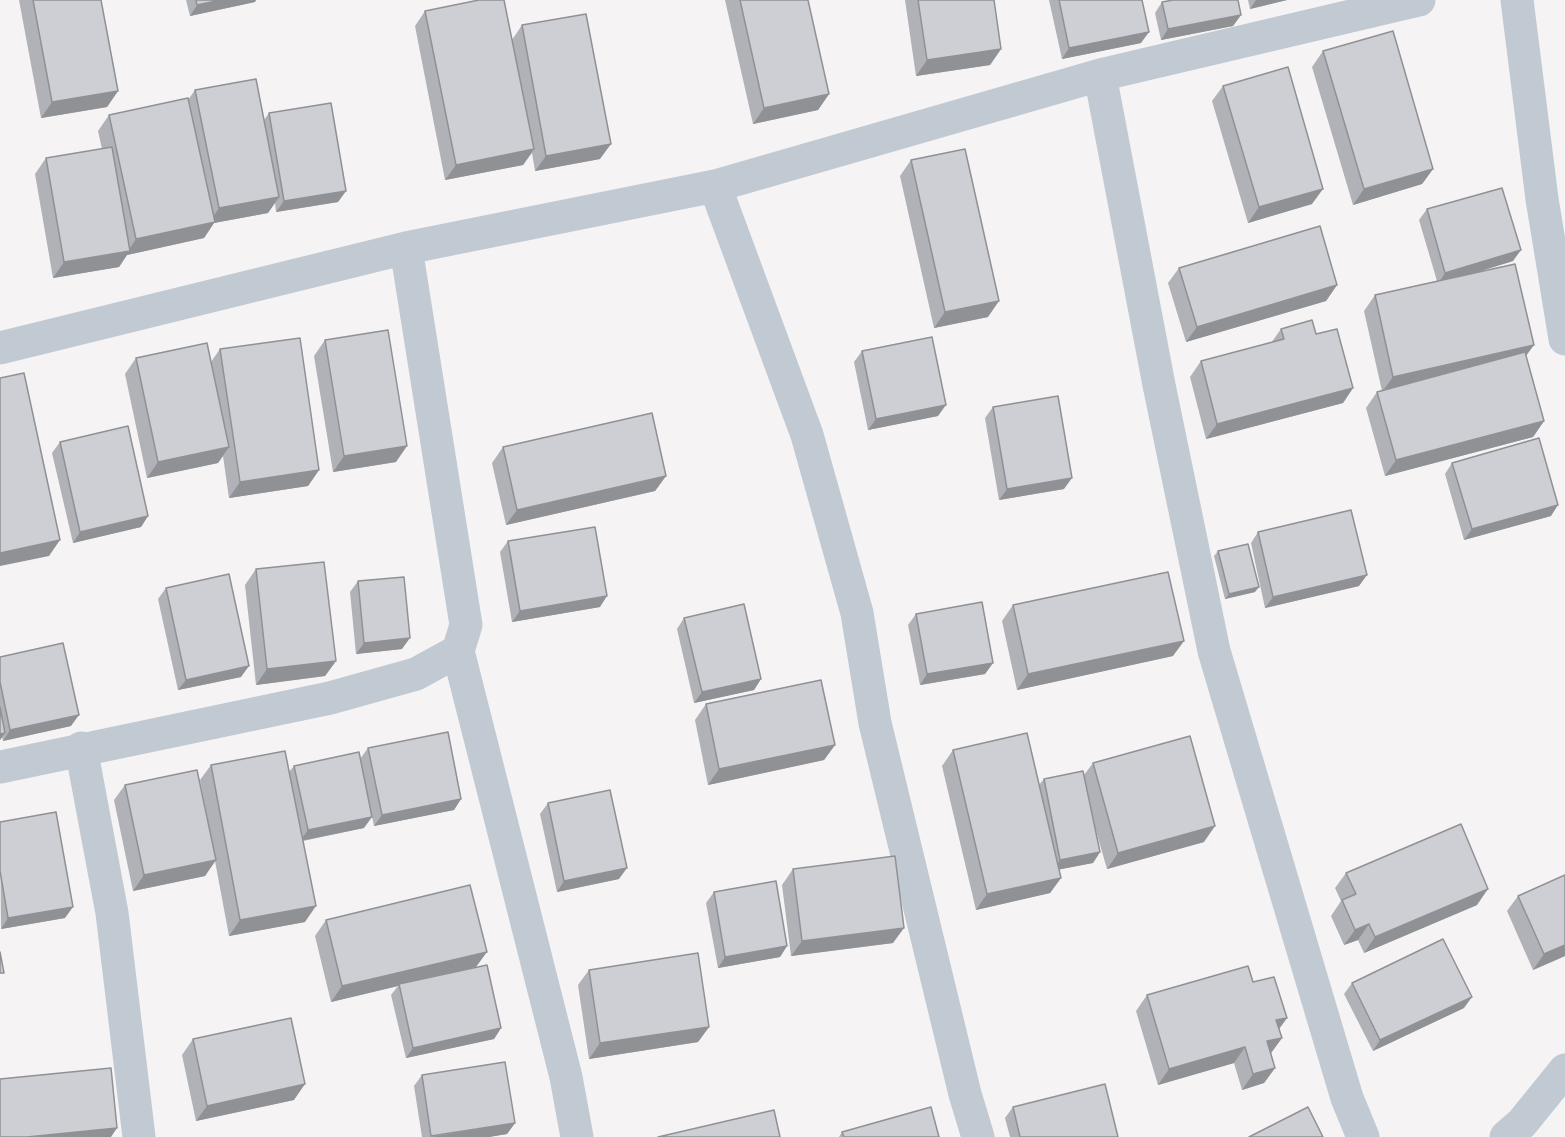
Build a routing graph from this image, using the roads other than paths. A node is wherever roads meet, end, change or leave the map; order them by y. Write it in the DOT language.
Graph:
graph roads {
  1 [pos="1419,0"];
  2 [pos="1517,0"];
  3 [pos="1100,75"];
  4 [pos="715,186"];
  5 [pos="405,248"];
  6 [pos="1565,339"];
  7 [pos="0,348"];
  8 [pos="458,651"];
  9 [pos="81,748"];
  10 [pos="0,767"];
  11 [pos="1565,1070"];
  12 [pos="139,1137"];
  13 [pos="577,1137"];
  14 [pos="978,1137"];
  15 [pos="1363,1137"];
  16 [pos="1506,1137"];
  1 -- 3 [label="street"];
  2 -- 6 [label="street"];
  3 -- 4 [label="street"];
  3 -- 15 [label="street"];
  4 -- 5 [label="street"];
  4 -- 14 [label="street"];
  5 -- 7 [label="street"];
  5 -- 8 [label="street"];
  8 -- 9 [label="street"];
  8 -- 13 [label="street"];
  9 -- 10 [label="street"];
  9 -- 12 [label="street"];
  11 -- 16 [label="street"];
}
